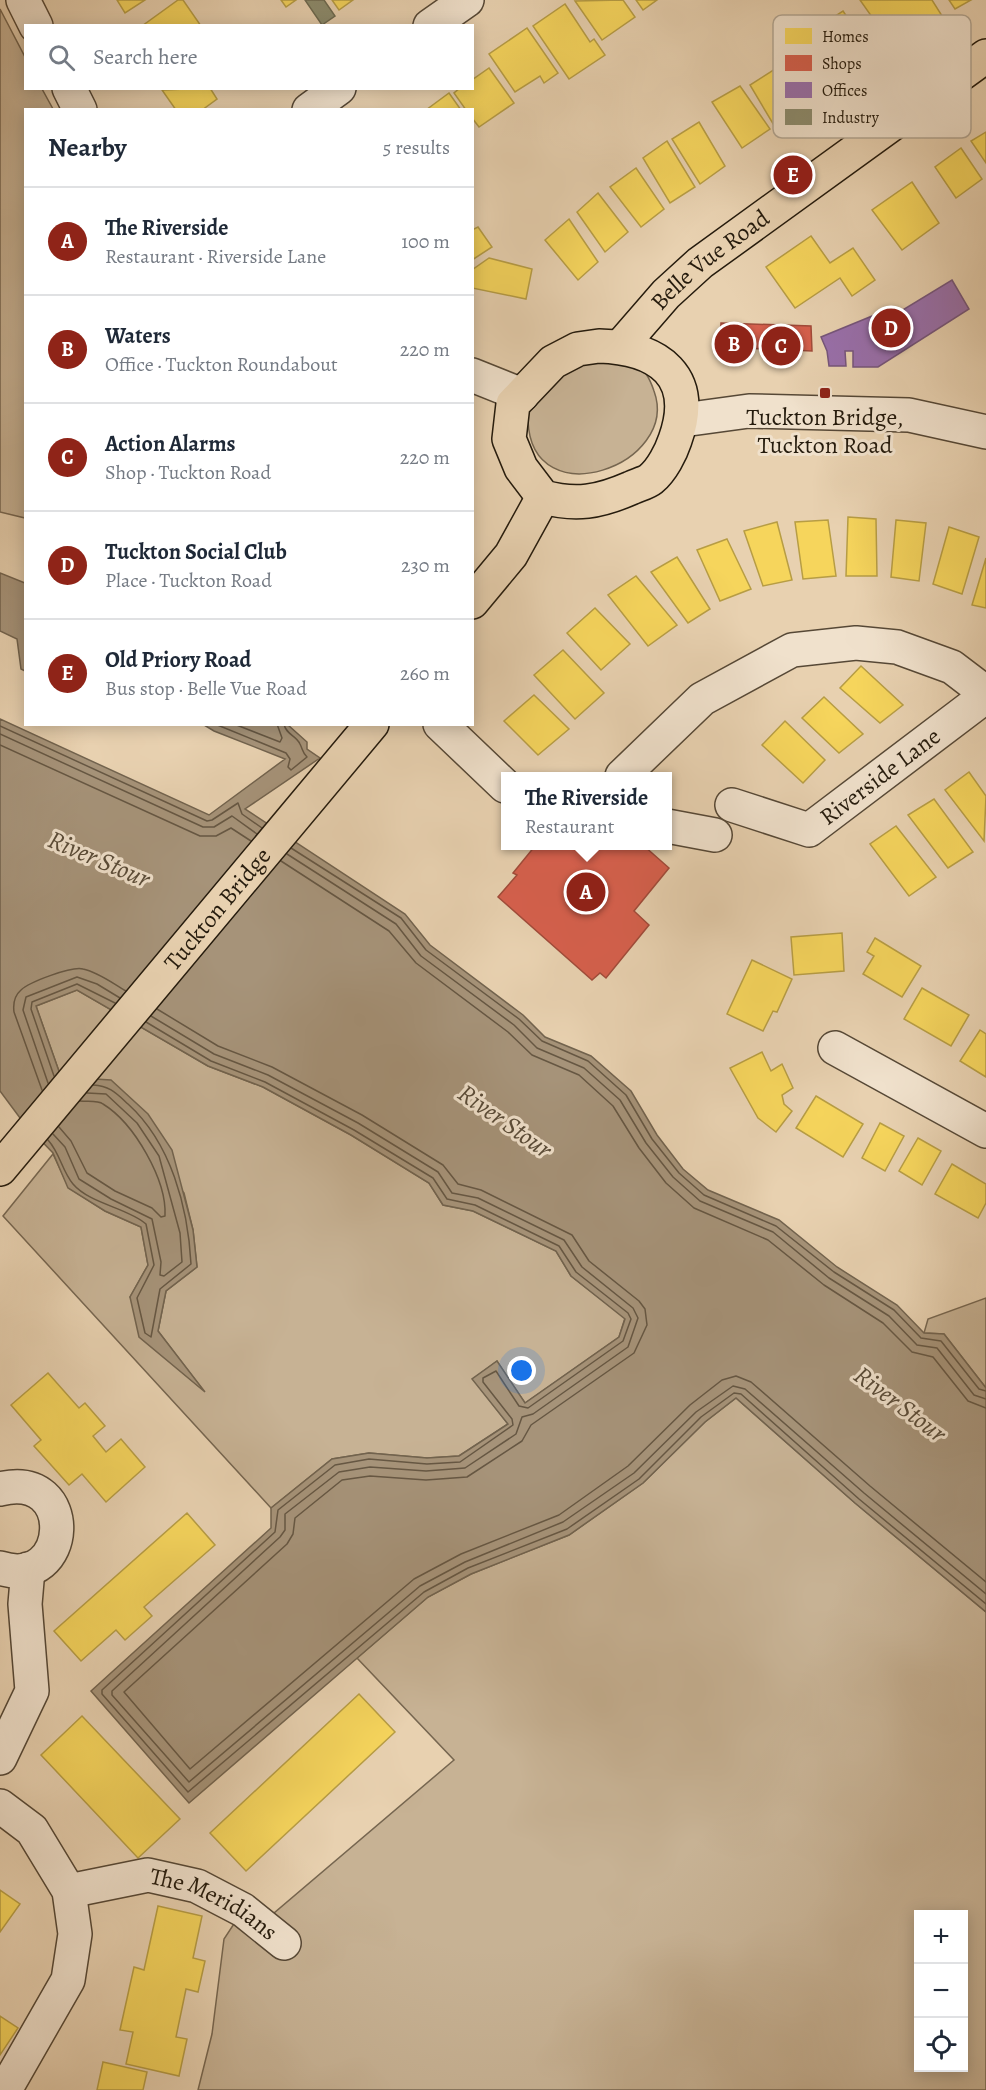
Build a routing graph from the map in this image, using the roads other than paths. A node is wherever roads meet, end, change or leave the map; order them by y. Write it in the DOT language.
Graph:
graph roads {
  1 [pos="23,0"];
  2 [pos="467,0"];
  3 [pos="35,24"];
  4 [pos="433,24"];
  5 [pos="986,56"];
  6 [pos="971,67"];
  7 [pos="70,90"];
  8 [pos="336,90"];
  9 [pos="79,108"];
  10 [pos="312,108"];
  11 [pos="872,138"];
  12 [pos="620,347"];
  13 [pos="474,376"];
  14 [pos="522,395"];
  15 [pos="683,420"];
  16 [pos="986,432"];
  17 [pos="543,497"];
  18 [pos="474,600"];
  19 [pos="986,694"];
  20 [pos="370,726"];
  21 [pos="442,726"];
  22 [pos="626,772"];
  23 [pos="501,782"];
  24 [pos="732,805"];
  25 [pos="672,827"];
  26 [pos="715,835"];
  27 [pos="835,1048"];
  28 [pos="986,1131"];
  29 [pos="0,1169"];
  30 [pos="0,1489"];
  31 [pos="14,1569"];
  32 [pos="0,1758"];
  33 [pos="0,1806"];
  34 [pos="69,1891"];
  35 [pos="284,1943"];
  36 [pos="5,2090"];
  1 -- 3 [label="street"];
  2 -- 4 [label="street"];
  5 -- 6 [label="main road, Belle Vue Road"];
  7 -- 9 [label="street"];
  8 -- 10 [label="street"];
  11 -- 12 [label="main road, Belle Vue Road"];
  12 -- 14 [label="main road"];
  12 -- 15 [label="main road"];
  13 -- 14 [label="street"];
  14 -- 17 [label="main road"];
  15 -- 16 [label="street"];
  15 -- 17 [label="main road"];
  17 -- 18 [label="main road"];
  19 -- 22 [label="street"];
  19 -- 24 [label="street, Riverside Lane"];
  20 -- 29 [label="main road, Tuckton Bridge"];
  21 -- 23 [label="street"];
  25 -- 26 [label="street"];
  27 -- 28 [label="street"];
  30 -- 31 [label="street"];
  31 -- 32 [label="street"];
  33 -- 34 [label="street"];
  34 -- 35 [label="street, The Meridians"];
  34 -- 36 [label="street"];
}
